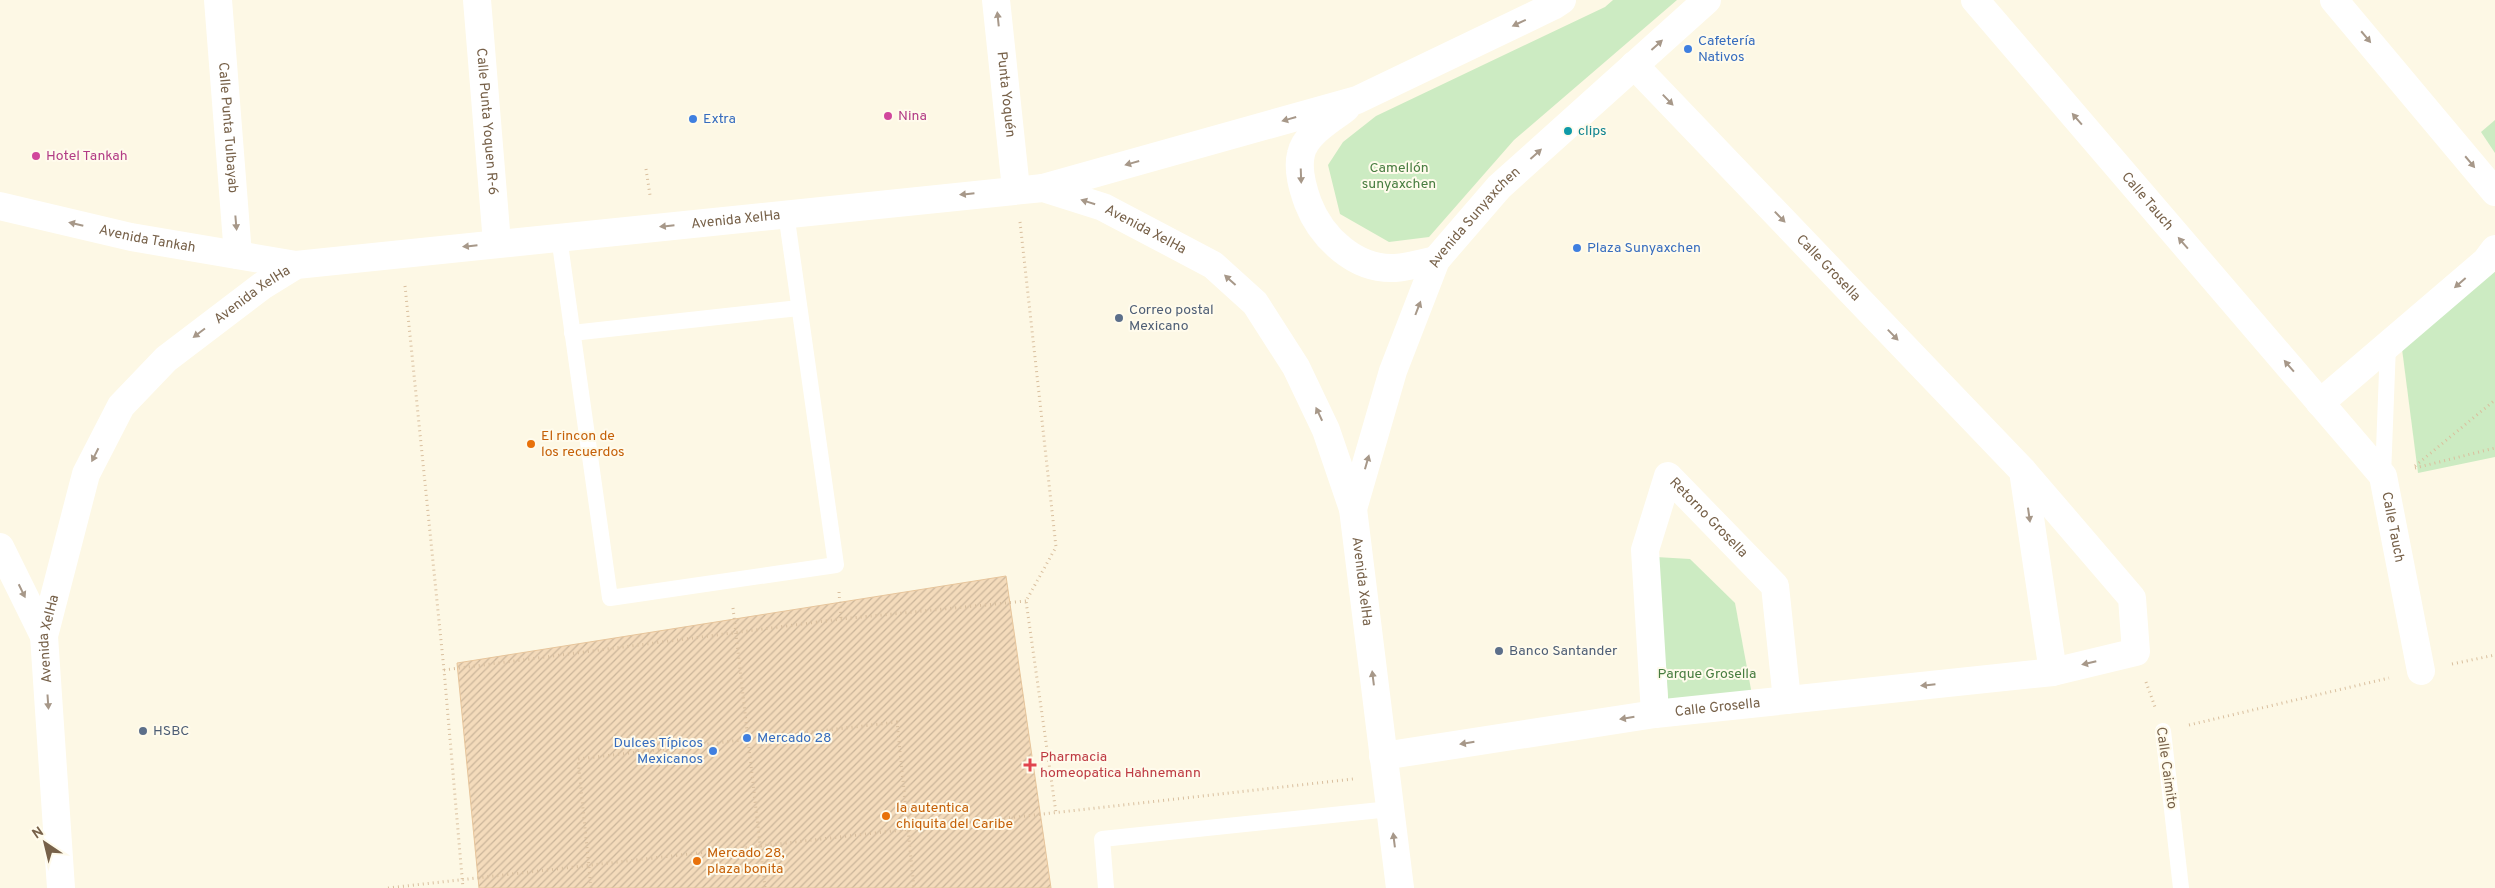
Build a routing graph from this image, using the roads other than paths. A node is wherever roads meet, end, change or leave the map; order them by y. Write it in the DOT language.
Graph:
graph roads {
  1 [pos="218,0"];
  2 [pos="477,0"];
  3 [pos="996,0"];
  4 [pos="1562,0"];
  5 [pos="1707,0"];
  6 [pos="1975,0"];
  7 [pos="2334,0"];
  8 [pos="1634,65"];
  9 [pos="1357,100"];
  10 [pos="1043,188"];
  11 [pos="1016,189"];
  12 [pos="2495,192"];
  13 [pos="0,206"];
  14 [pos="786,213"];
  15 [pos="559,237"];
  16 [pos="497,244"];
  17 [pos="2495,249"];
  18 [pos="238,255"];
  19 [pos="1436,260"];
  20 [pos="296,265"];
  21 [pos="799,308"];
  22 [pos="572,333"];
  23 [pos="2388,345"];
  24 [pos="2320,403"];
  25 [pos="2023,471"];
  26 [pos="2383,476"];
  27 [pos="1354,509"];
  28 [pos="0,547"];
  29 [pos="44,636"];
  30 [pos="2421,671"];
  31 [pos="2053,672"];
  32 [pos="1787,700"];
  33 [pos="1654,714"];
  34 [pos="2163,731"];
  35 [pos="1384,766"];
  36 [pos="1390,809"];
  37 [pos="61,888"];
  38 [pos="1106,888"];
  39 [pos="1400,888"];
  40 [pos="2181,888"];
  1 -- 18 [label="street, Calle Punta Tulbayab, one-way"];
  2 -- 16 [label="street, Calle Punta Yoquen R-6"];
  11 -- 3 [label="street, Punta Yoquén, one-way"];
  4 -- 9 [label="street, one-way"];
  8 -- 5 [label="street, Avenida Sunyaxchen, one-way"];
  24 -- 6 [label="street, Calle Tauch, one-way"];
  7 -- 12 [label="street, one-way"];
  19 -- 8 [label="street, Avenida Sunyaxchen, one-way"];
  8 -- 25 [label="street, Calle Grosella, one-way"];
  9 -- 10 [label="street, one-way"];
  9 -- 19 [label="street, one-way"];
  10 -- 11 [label="street, Avenida XelHa"];
  27 -- 10 [label="street, Avenida XelHa, one-way"];
  11 -- 14 [label="street, Avenida XelHa, one-way"];
  18 -- 13 [label="street, Avenida Tankah, one-way"];
  14 -- 15 [label="street, Avenida XelHa, one-way"];
  14 -- 21 [label="lane"];
  15 -- 16 [label="street, Avenida XelHa"];
  15 -- 22 [label="lane"];
  16 -- 20 [label="street, Avenida XelHa, one-way"];
  17 -- 23 [label="street, one-way"];
  18 -- 20 [label="street, Avenida Tankah"];
  27 -- 19 [label="street, Avenida Sunyaxchen, one-way"];
  20 -- 29 [label="street, Avenida XelHa, one-way"];
  21 -- 22 [label="lane"];
  21 -- 22 [label="lane"];
  23 -- 24 [label="street"];
  23 -- 26 [label="lane"];
  24 -- 26 [label="street, Calle Tauch"];
  25 -- 31 [label="street, one-way"];
  25 -- 31 [label="street, Calle Grosella, one-way"];
  26 -- 30 [label="street, Calle Tauch"];
  35 -- 27 [label="street, Avenida XelHa, one-way"];
  28 -- 29 [label="street, one-way"];
  29 -- 37 [label="street, Avenida XelHa, one-way"];
  31 -- 32 [label="street, Calle Grosella, one-way"];
  32 -- 33 [label="street, Calle Grosella"];
  32 -- 33 [label="street, Retorno Grosella"];
  33 -- 35 [label="street, Calle Grosella, one-way"];
  34 -- 40 [label="lane, Calle Caimito"];
  35 -- 36 [label="street, Avenida XelHa"];
  36 -- 38 [label="lane"];
  39 -- 36 [label="street, Avenida XelHa, one-way"];
}
